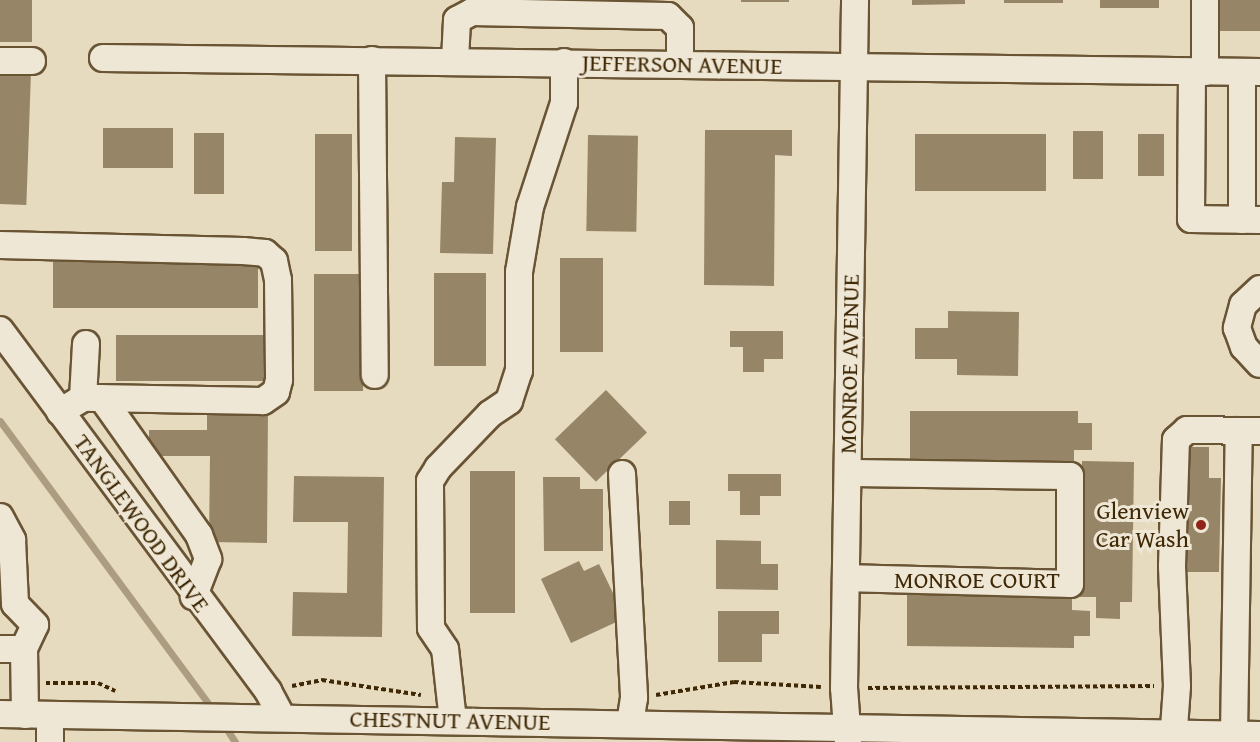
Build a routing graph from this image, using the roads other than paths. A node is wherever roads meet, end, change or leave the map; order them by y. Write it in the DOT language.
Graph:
graph roads {
  1 [pos="855,0"];
  2 [pos="1205,0"];
  3 [pos="103,58"];
  4 [pos="372,60"];
  5 [pos="0,61"];
  6 [pos="32,61"];
  7 [pos="454,61"];
  8 [pos="564,62"];
  9 [pos="680,64"];
  10 [pos="854,67"];
  11 [pos="1199,72"];
  12 [pos="1251,72"];
  13 [pos="1251,220"];
  14 [pos="0,245"];
  15 [pos="1260,289"];
  16 [pos="0,330"];
  17 [pos="86,344"];
  18 [pos="1260,364"];
  19 [pos="375,375"];
  20 [pos="93,398"];
  21 [pos="60,412"];
  22 [pos="1250,431"];
  23 [pos="848,473"];
  24 [pos="622,474"];
  25 [pos="0,517"];
  26 [pos="846,578"];
  27 [pos="194,596"];
  28 [pos="12,649"];
  29 [pos="452,708"];
  30 [pos="25,715"];
  31 [pos="282,717"];
  32 [pos="630,724"];
  33 [pos="512,732"];
  34 [pos="571,732"];
  35 [pos="699,733"];
  36 [pos="1234,735"];
  37 [pos="1260,735"];
  38 [pos="996,736"];
  39 [pos="842,737"];
  40 [pos="1173,738"];
  41 [pos="50,742"];
  1 -- 10 [label="street, MONROE AVENUE"];
  2 -- 11 [label="street"];
  3 -- 4 [label="street, JEFFERSON AVENUE"];
  4 -- 7 [label="street, JEFFERSON AVENUE"];
  4 -- 19 [label="street"];
  5 -- 6 [label="street"];
  7 -- 8 [label="street, JEFFERSON AVENUE"];
  7 -- 9 [label="street"];
  8 -- 9 [label="street, JEFFERSON AVENUE"];
  8 -- 29 [label="street"];
  9 -- 10 [label="street, JEFFERSON AVENUE"];
  10 -- 11 [label="street, JEFFERSON AVENUE"];
  10 -- 23 [label="street, MONROE AVENUE"];
  11 -- 12 [label="street, JEFFERSON AVENUE"];
  11 -- 13 [label="street"];
  12 -- 13 [label="street"];
  14 -- 20 [label="street"];
  15 -- 18 [label="street"];
  16 -- 21 [label="street, TANGLEWOOD DRIVE"];
  17 -- 20 [label="street"];
  20 -- 21 [label="street"];
  20 -- 27 [label="street"];
  21 -- 27 [label="street, TANGLEWOOD DRIVE"];
  22 -- 36 [label="street"];
  22 -- 40 [label="street"];
  23 -- 26 [label="street, MONROE AVENUE"];
  23 -- 26 [label="street, MONROE COURT"];
  24 -- 32 [label="street"];
  25 -- 28 [label="street"];
  26 -- 39 [label="street, MONROE AVENUE"];
  27 -- 31 [label="street, TANGLEWOOD DRIVE"];
  28 -- 30 [label="street"];
  29 -- 31 [label="street, CHESTNUT AVENUE"];
  29 -- 33 [label="street, CHESTNUT AVENUE"];
  30 -- 31 [label="street, CHESTNUT AVENUE"];
  30 -- 41 [label="street"];
  32 -- 34 [label="street, CHESTNUT AVENUE"];
  32 -- 35 [label="street, CHESTNUT AVENUE"];
  33 -- 34 [label="street, CHESTNUT AVENUE"];
  35 -- 39 [label="street, CHESTNUT AVENUE"];
  36 -- 37 [label="street, CHESTNUT AVENUE"];
  36 -- 40 [label="street, CHESTNUT AVENUE"];
  38 -- 39 [label="street, CHESTNUT AVENUE"];
  38 -- 40 [label="street, CHESTNUT AVENUE"];
}
